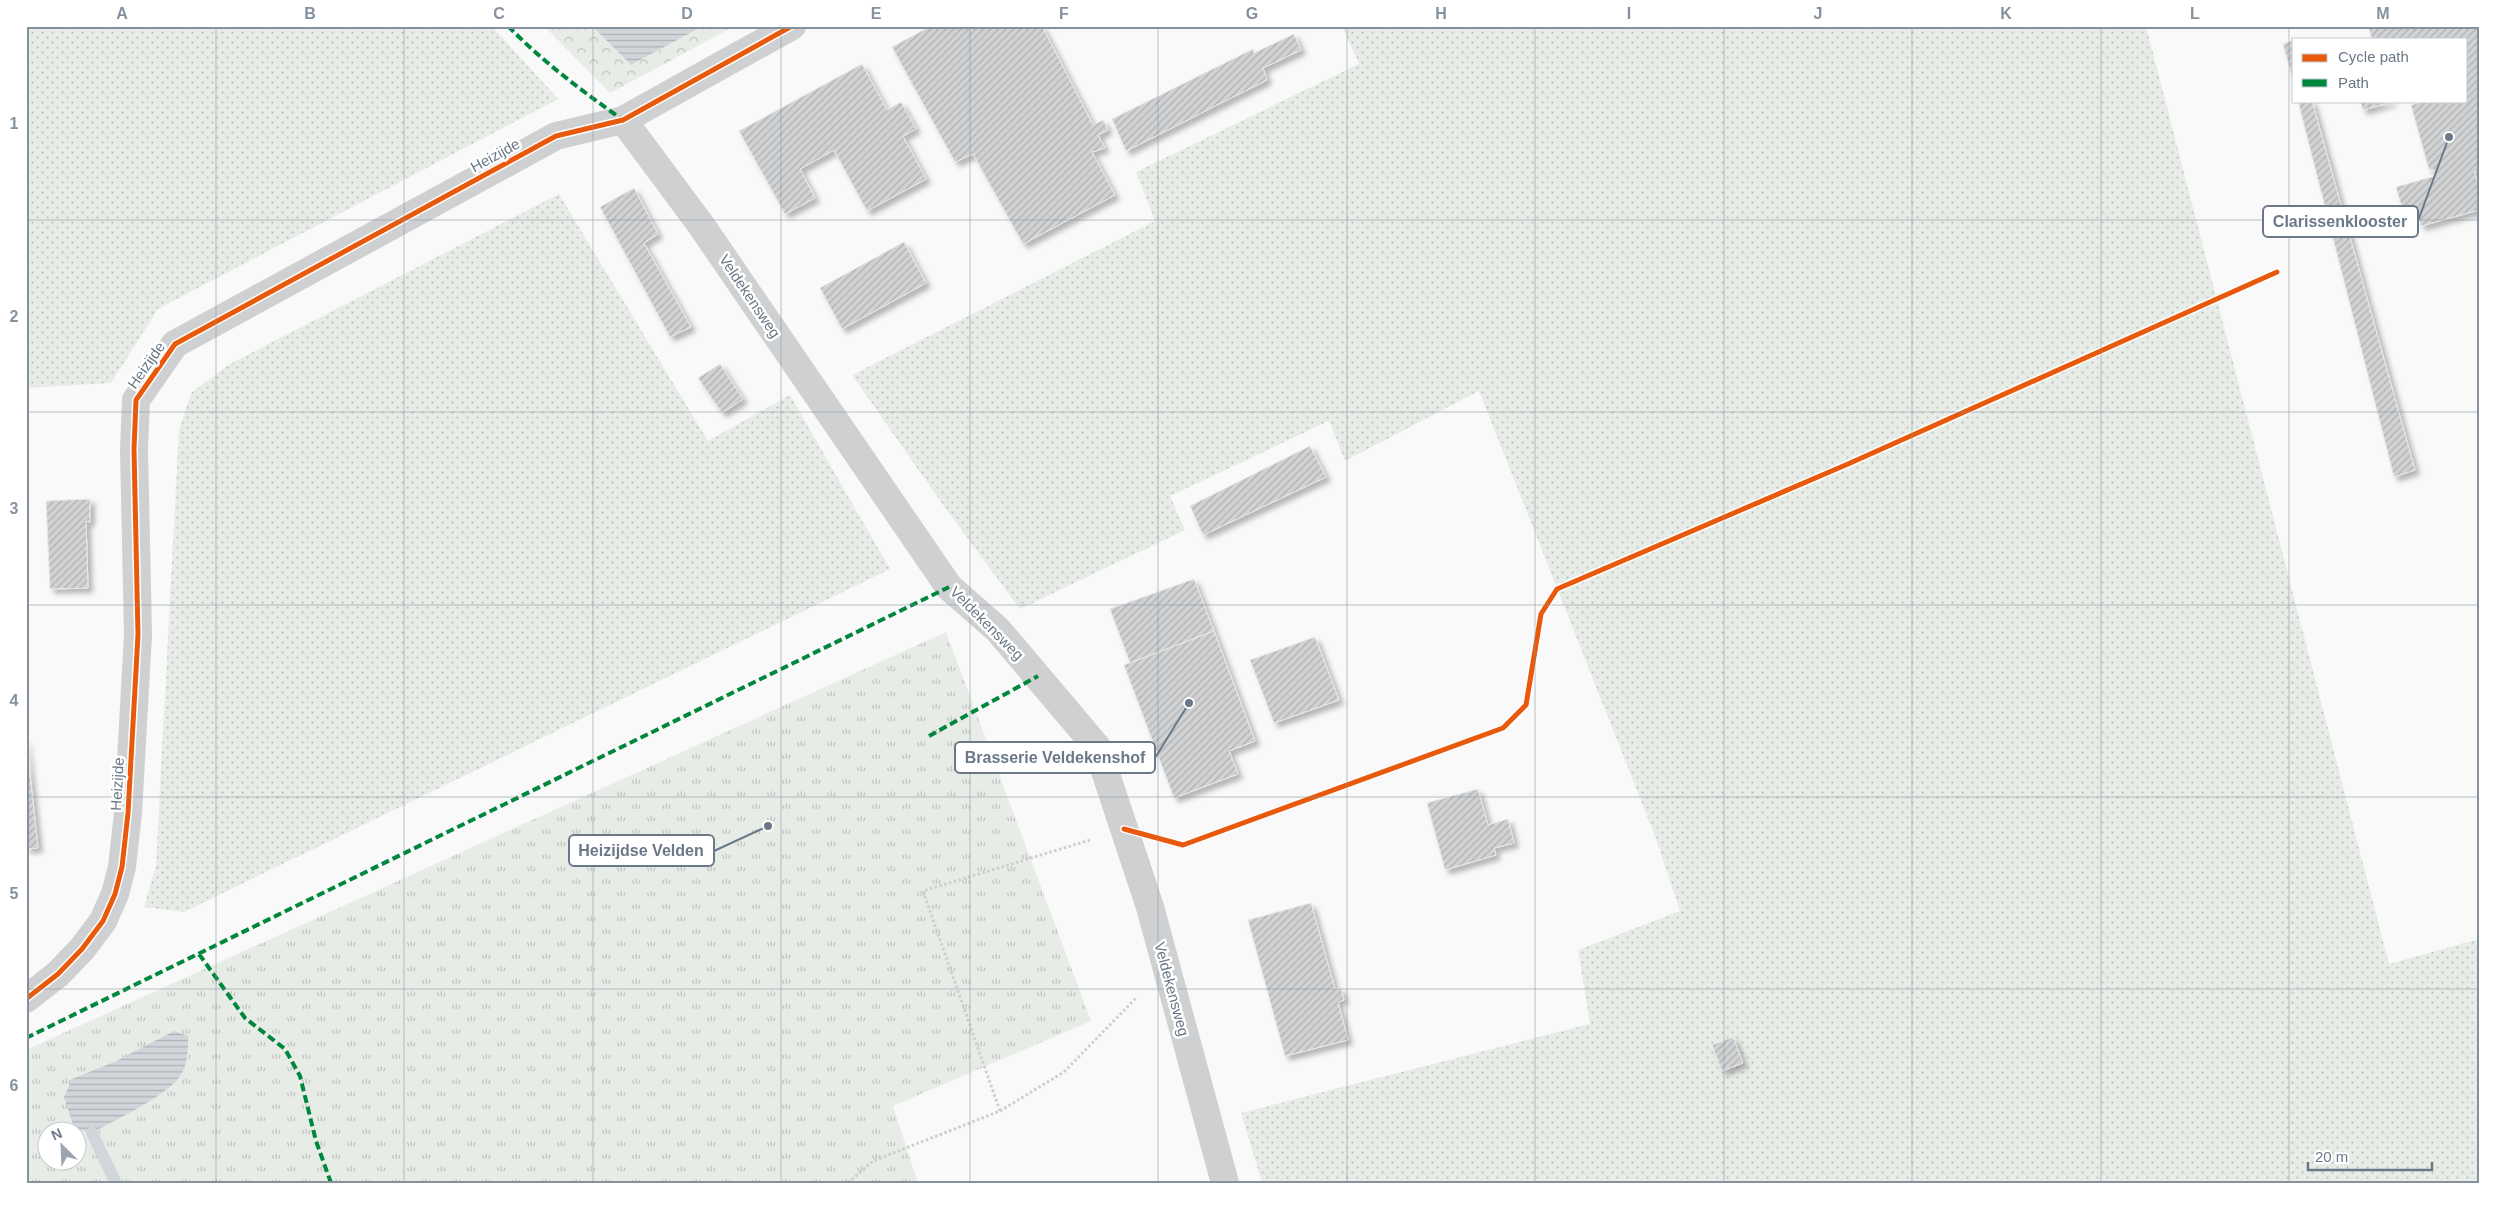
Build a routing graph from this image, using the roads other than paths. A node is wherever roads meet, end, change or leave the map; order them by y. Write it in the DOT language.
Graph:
graph roads {
  1 [pos="792,26"];
  2 [pos="623,120"];
  3 [pos="26,999"];
  4 [pos="1225,1183"];
  1 -- 2 [label="street, Heizijde"];
  2 -- 3 [label="street, Heizijde"];
  2 -- 4 [label="street, Veldekensweg"];
}
